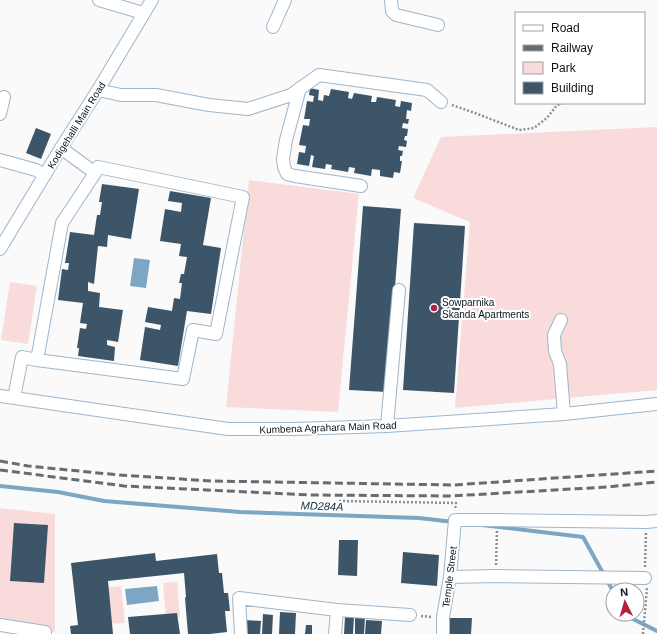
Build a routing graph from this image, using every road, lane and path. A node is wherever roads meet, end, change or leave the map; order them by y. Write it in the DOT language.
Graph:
graph roads {
  1 [pos="99,0"];
  2 [pos="152,0"];
  3 [pos="285,0"];
  4 [pos="391,0"];
  5 [pos="143,13"];
  6 [pos="438,25"];
  7 [pos="273,27"];
  8 [pos="300,88"];
  9 [pos="98,90"];
  10 [pos="4,97"];
  11 [pos="441,102"];
  12 [pos="560,104"];
  13 [pos="0,114"];
  14 [pos="61,148"];
  15 [pos="0,160"];
  16 [pos="95,173"];
  17 [pos="45,175"];
  18 [pos="361,186"];
  19 [pos="0,249"];
  20 [pos="399,290"];
  21 [pos="561,320"];
  22 [pos="37,360"];
  23 [pos="0,396"];
  24 [pos="14,398"];
  25 [pos="657,404"];
  26 [pos="564,414"];
  27 [pos="387,426"];
  28 [pos="339,501"];
  29 [pos="455,520"];
  30 [pos="498,520"];
  31 [pos="657,521"];
  32 [pos="496,576"];
  33 [pos="450,577"];
  34 [pos="645,578"];
  35 [pos="337,610"];
  36 [pos="410,615"];
  37 [pos="443,617"];
  38 [pos="0,625"];
  39 [pos="45,634"];
  40 [pos="241,634"];
  41 [pos="335,634"];
  42 [pos="443,634"];
  1 -- 5 [label="street"];
  2 -- 5 [label="street, Kodigehalli Main Road"];
  3 -- 7 [label="street"];
  4 -- 6 [label="street"];
  5 -- 9 [label="street, Kodigehalli Main Road"];
  8 -- 9 [label="street"];
  8 -- 11 [label="street"];
  8 -- 18 [label="street"];
  9 -- 14 [label="street, Kodigehalli Main Road"];
  10 -- 13 [label="street"];
  11 -- 12 [label="path"];
  14 -- 16 [label="street"];
  14 -- 17 [label="street, Kodigehalli Main Road"];
  15 -- 17 [label="street"];
  16 -- 22 [label="street"];
  16 -- 22 [label="street"];
  17 -- 19 [label="street, Kodigehalli Main Road"];
  20 -- 27 [label="street"];
  21 -- 26 [label="street"];
  22 -- 24 [label="street"];
  23 -- 24 [label="street, Kumbena Agrahara Main Road"];
  24 -- 27 [label="street, Kumbena Agrahara Main Road"];
  25 -- 26 [label="street, Kumbena Agrahara Main Road"];
  26 -- 27 [label="street, Kumbena Agrahara Main Road"];
  28 -- 29 [label="path"];
  29 -- 30 [label="street"];
  29 -- 33 [label="street, Temple Street"];
  30 -- 31 [label="street"];
  30 -- 32 [label="path"];
  32 -- 33 [label="street"];
  32 -- 34 [label="street"];
  33 -- 37 [label="street, Temple Street"];
  35 -- 36 [label="street"];
  35 -- 40 [label="street"];
  35 -- 41 [label="street"];
  36 -- 37 [label="path"];
  37 -- 42 [label="street, Temple Street"];
  38 -- 39 [label="street"];
}
